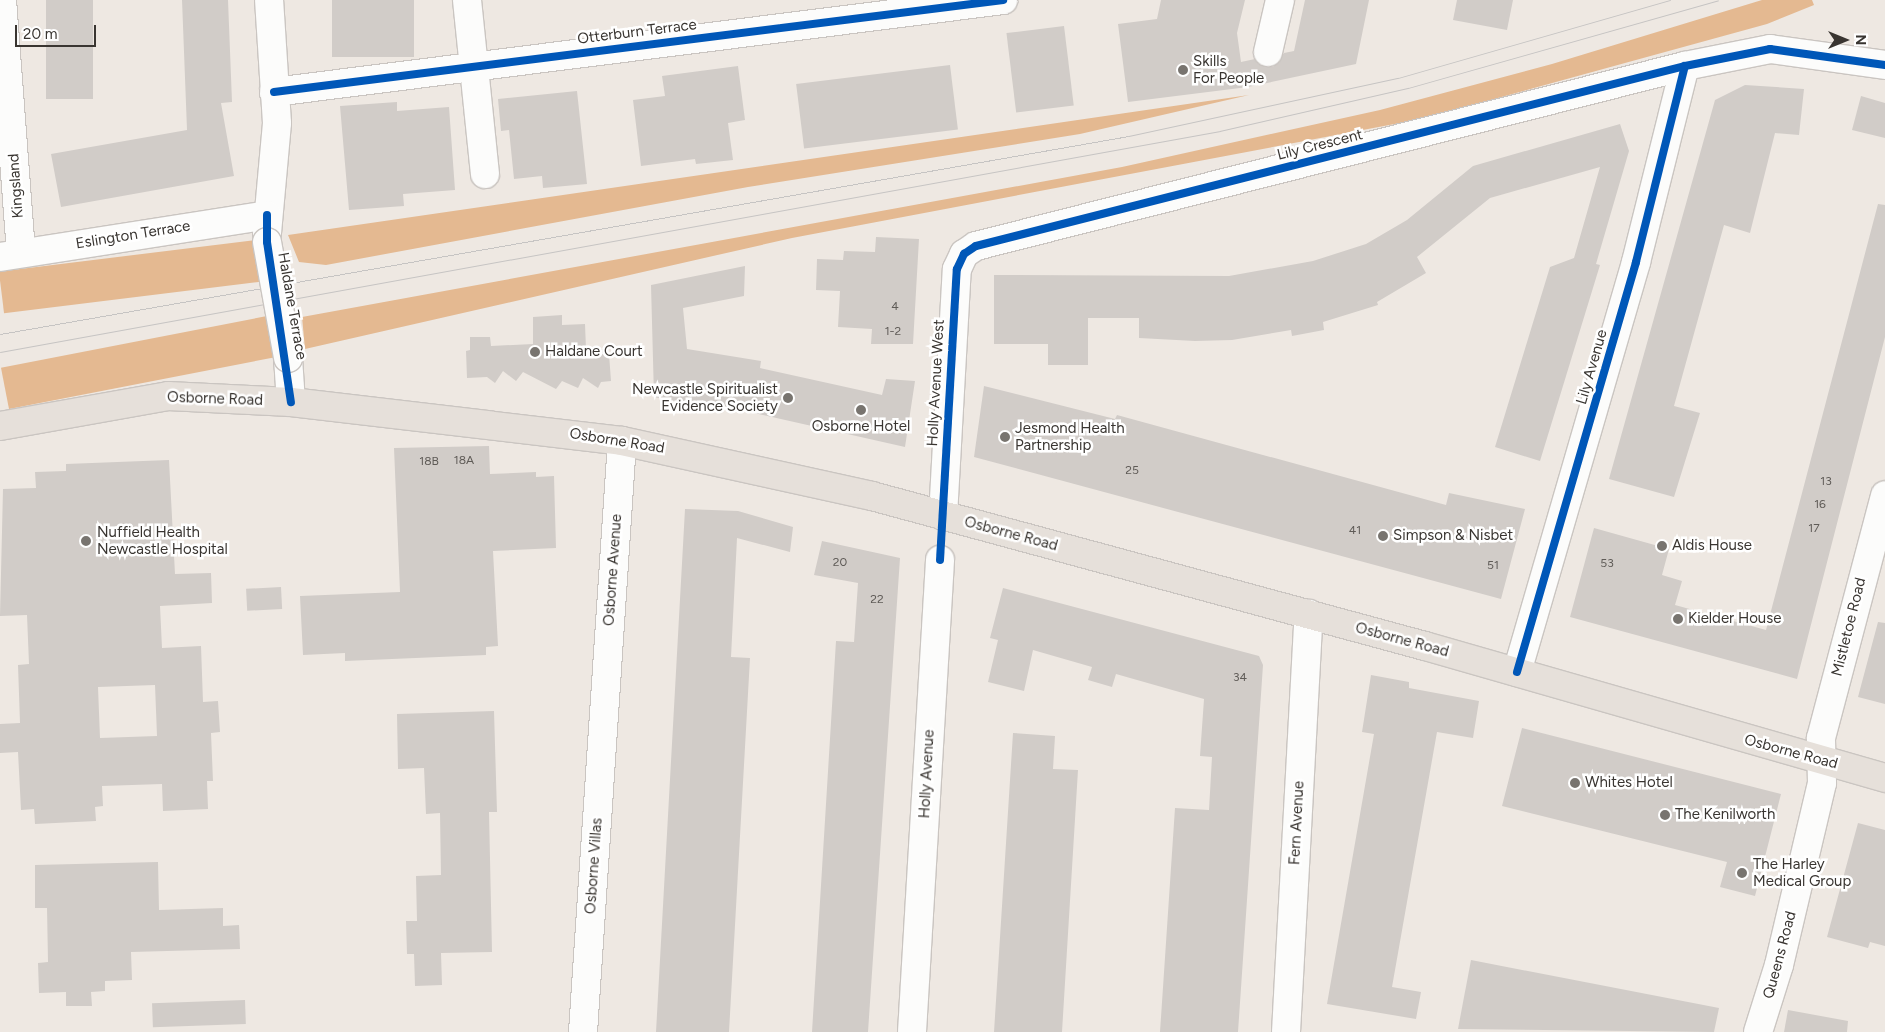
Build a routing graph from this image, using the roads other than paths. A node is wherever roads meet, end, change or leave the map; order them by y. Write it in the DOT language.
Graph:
graph roads {
  1 [pos="2,0"];
  2 [pos="269,0"];
  3 [pos="468,0"];
  4 [pos="1003,0"];
  5 [pos="1280,0"];
  6 [pos="1268,52"];
  7 [pos="1885,65"];
  8 [pos="474,66"];
  9 [pos="1685,66"];
  10 [pos="274,92"];
  11 [pos="485,174"];
  12 [pos="267,215"];
  13 [pos="964,254"];
  14 [pos="11,255"];
  15 [pos="291,402"];
  16 [pos="0,426"];
  17 [pos="622,441"];
  18 [pos="1885,495"];
  19 [pos="942,516"];
  20 [pos="940,560"];
  21 [pos="1309,614"];
  22 [pos="1518,672"];
  23 [pos="605,699"];
  24 [pos="1821,760"];
  25 [pos="1885,778"];
  26 [pos="583,1032"];
  27 [pos="912,1032"];
  28 [pos="1286,1032"];
  29 [pos="1758,1032"];
  1 -- 14 [label="street, Kingsland"];
  2 -- 10 [label="street, Haldane Terrace"];
  3 -- 8 [label="street"];
  4 -- 8 [label="street, Otterburn Terrace"];
  5 -- 6 [label="street"];
  7 -- 9 [label="street, Lily Crescent"];
  8 -- 10 [label="street, Otterburn Terrace"];
  8 -- 11 [label="street"];
  9 -- 13 [label="street, Lily Crescent"];
  9 -- 22 [label="street, Lily Avenue"];
  10 -- 12 [label="street, Haldane Terrace"];
  12 -- 14 [label="street, Eslington Terrace"];
  12 -- 15 [label="street, Haldane Terrace, bridge"];
  13 -- 19 [label="street, Holly Avenue West"];
  15 -- 16 [label="main road, Osborne Road"];
  15 -- 17 [label="main road, Osborne Road"];
  17 -- 19 [label="main road, Osborne Road"];
  17 -- 23 [label="street, Osborne Avenue"];
  18 -- 24 [label="street, Mistletoe Road"];
  19 -- 21 [label="main road, Osborne Road"];
  20 -- 27 [label="street, Holly Avenue"];
  21 -- 22 [label="main road, Osborne Road"];
  21 -- 28 [label="street, Fern Avenue"];
  22 -- 24 [label="main road, Osborne Road"];
  23 -- 26 [label="street, Osborne Villas"];
  24 -- 25 [label="main road, Osborne Road"];
  24 -- 29 [label="street, Queens Road"];
}
